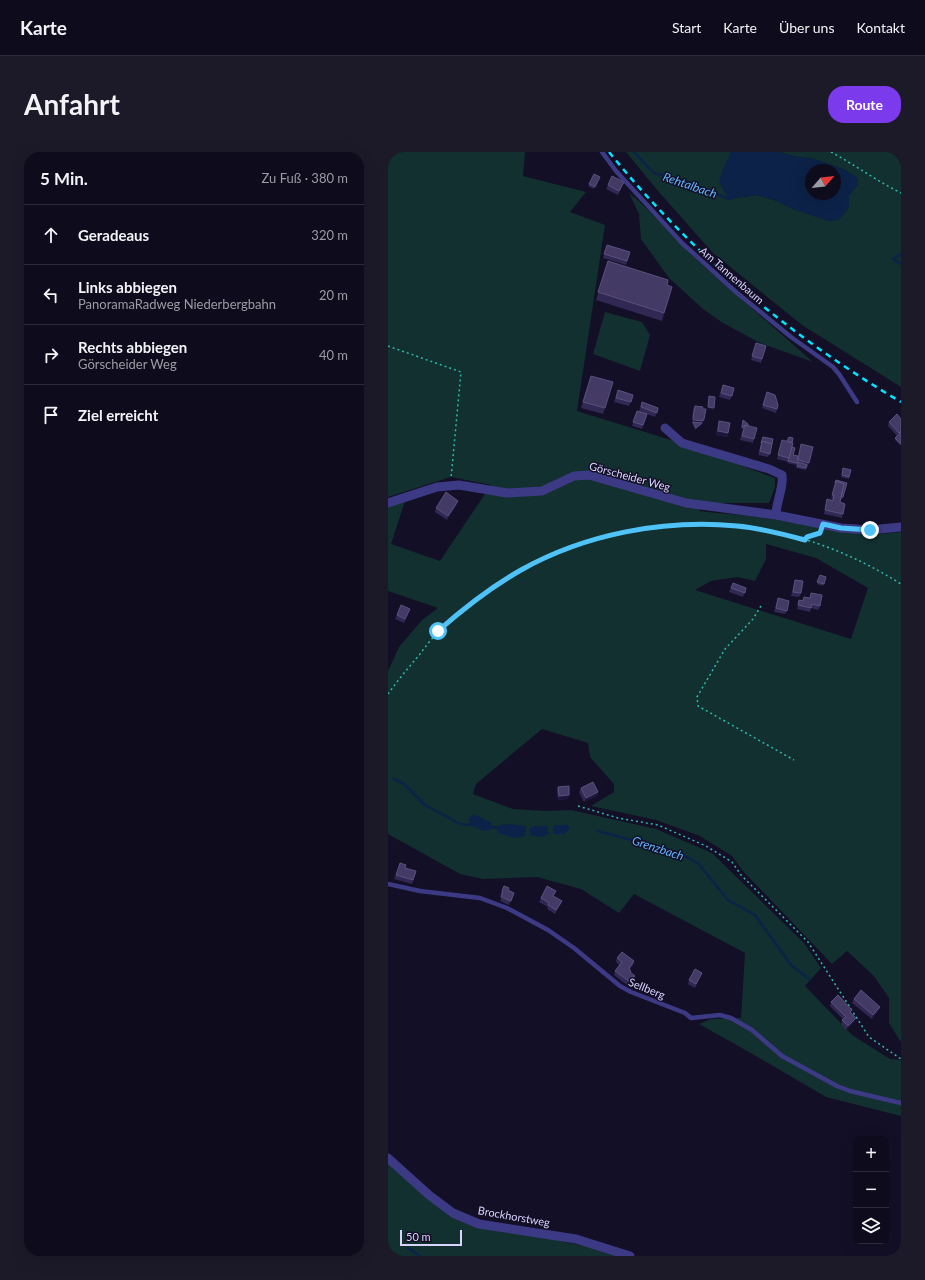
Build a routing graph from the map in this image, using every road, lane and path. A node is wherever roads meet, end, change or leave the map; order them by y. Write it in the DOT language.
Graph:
graph roads {
  1 [pos="602,152"];
  2 [pos="831,152"];
  3 [pos="901,193"];
  4 [pos="388,346"];
  5 [pos="857,402"];
  6 [pos="665,428"];
  7 [pos="451,485"];
  8 [pos="388,503"];
  9 [pos="776,514"];
  10 [pos="823,524"];
  11 [pos="901,527"];
  12 [pos="805,540"];
  13 [pos="901,584"];
  14 [pos="761,606"];
  15 [pos="388,694"];
  16 [pos="794,760"];
  17 [pos="578,806"];
  18 [pos="388,884"];
  19 [pos="901,1059"];
  20 [pos="901,1103"];
  21 [pos="388,1158"];
  22 [pos="630,1256"];
  1 -- 5 [label="lane, Am Tannenbaum"];
  2 -- 3 [label="path"];
  4 -- 7 [label="path"];
  6 -- 9 [label="street"];
  7 -- 8 [label="street, Görscheider Weg"];
  7 -- 9 [label="street, Görscheider Weg"];
  9 -- 10 [label="street, Görscheider Weg"];
  10 -- 11 [label="street, Görscheider Weg"];
  10 -- 12 [label="path"];
  12 -- 13 [label="path"];
  12 -- 15 [label="path"];
  14 -- 16 [label="path"];
  17 -- 19 [label="path"];
  18 -- 20 [label="lane, Sellberg"];
  21 -- 22 [label="street, Brockhorstweg"];
}
